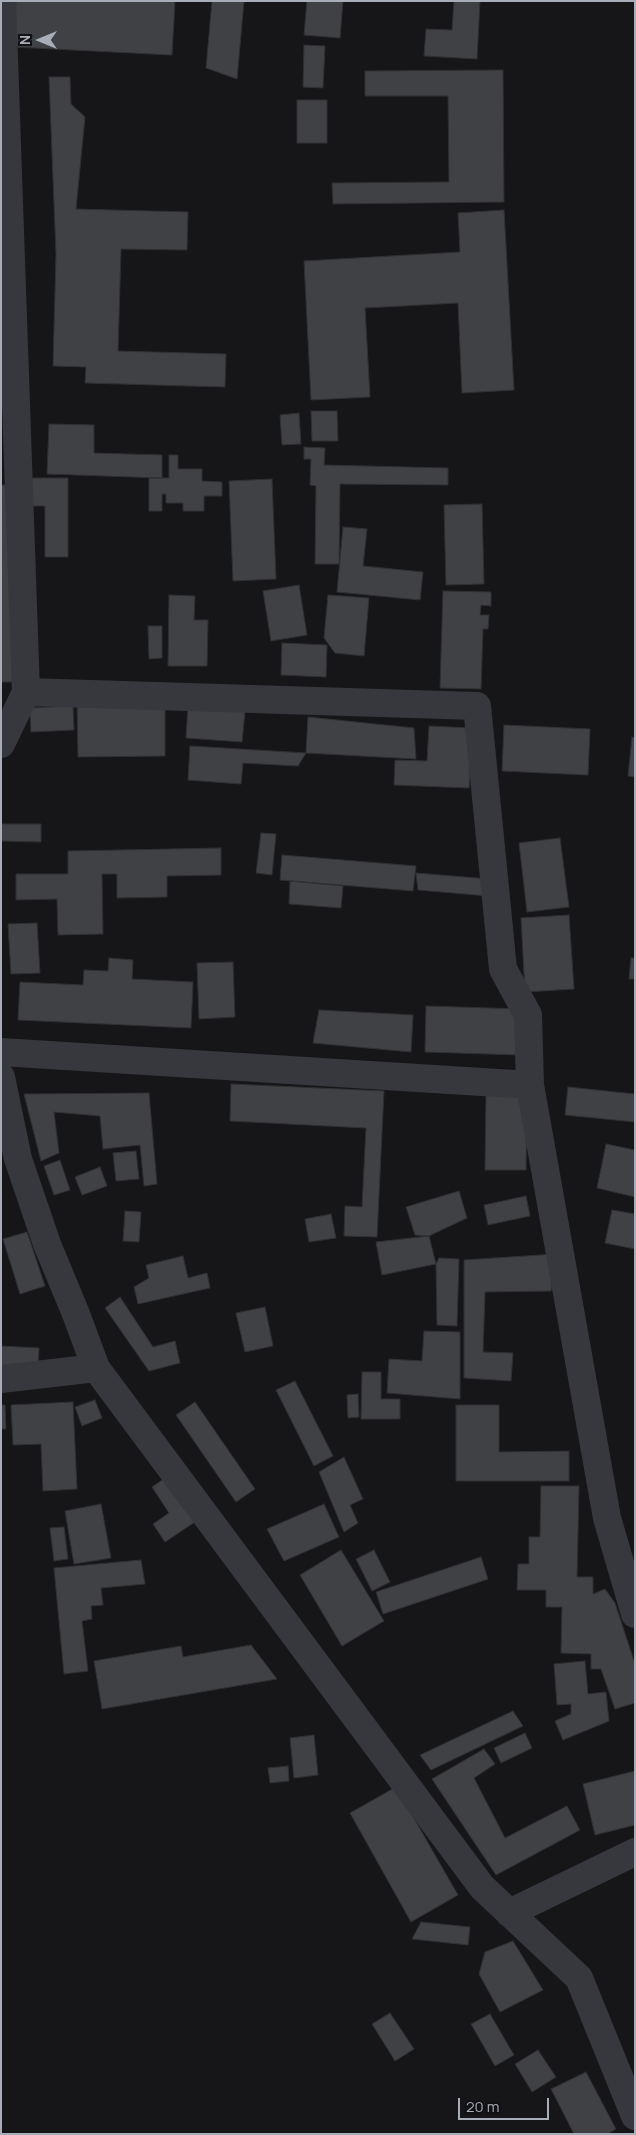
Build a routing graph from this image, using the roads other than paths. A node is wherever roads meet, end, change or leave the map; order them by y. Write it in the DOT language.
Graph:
graph roads {
  1 [pos="2,1"];
  2 [pos="26,692"];
  3 [pos="1,744"];
  4 [pos="1,1052"];
  5 [pos="1,1077"];
  6 [pos="530,1085"];
  7 [pos="96,1368"];
  8 [pos="1,1379"];
  9 [pos="635,1614"];
  10 [pos="635,1852"];
  11 [pos="509,1912"];
  12 [pos="630,2089"];
  13 [pos="635,2116"];
  1 -- 2 [label="street"];
  2 -- 3 [label="street"];
  2 -- 6 [label="street"];
  4 -- 6 [label="street"];
  5 -- 7 [label="street"];
  6 -- 9 [label="street"];
  7 -- 8 [label="street"];
  7 -- 11 [label="street"];
  10 -- 11 [label="street"];
  11 -- 12 [label="street"];
  12 -- 13 [label="street"];
}
